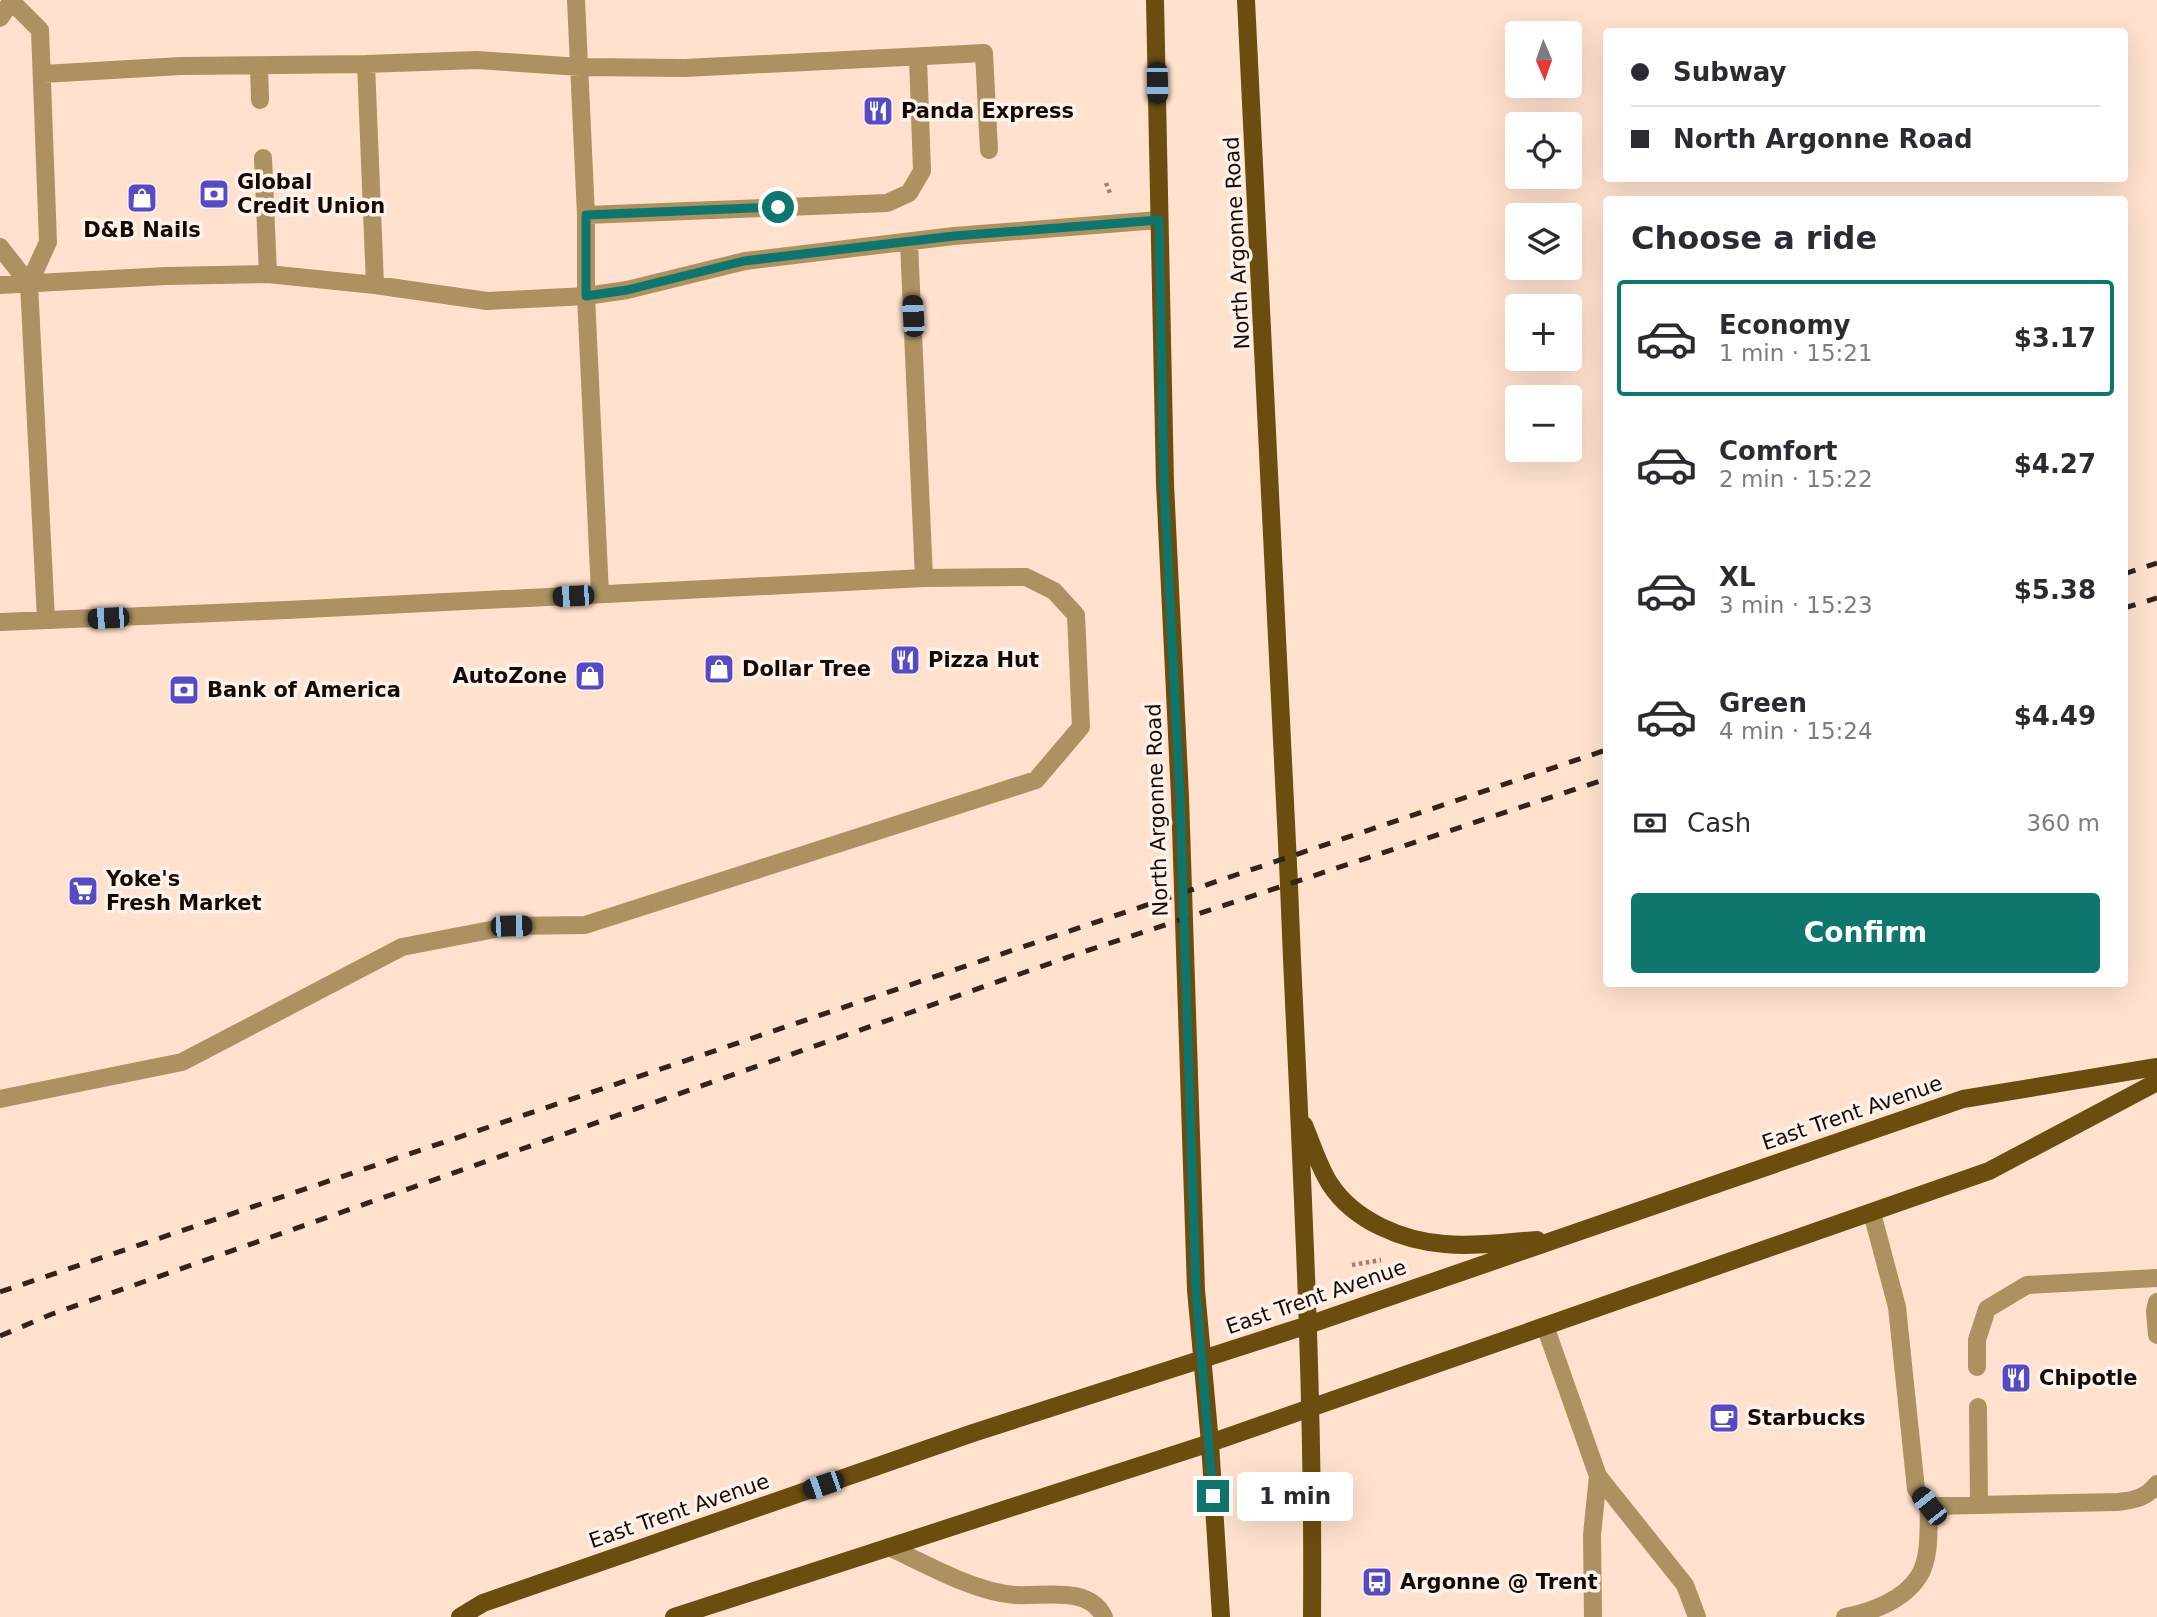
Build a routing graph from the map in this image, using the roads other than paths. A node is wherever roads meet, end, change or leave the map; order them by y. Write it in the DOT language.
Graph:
graph roads {
  1 [pos="576,0"];
  2 [pos="1155,0"];
  3 [pos="1246,0"];
  4 [pos="10,1"];
  5 [pos="0,18"];
  6 [pos="918,58"];
  7 [pos="366,64"];
  8 [pos="259,66"];
  9 [pos="580,67"];
  10 [pos="43,74"];
  11 [pos="260,100"];
  12 [pos="989,150"];
  13 [pos="263,158"];
  14 [pos="586,215"];
  15 [pos="1159,220"];
  16 [pos="909,243"];
  17 [pos="0,247"];
  18 [pos="268,274"];
  19 [pos="29,284"];
  20 [pos="0,285"];
  21 [pos="375,285"];
  22 [pos="586,296"];
  23 [pos="924,578"];
  24 [pos="600,594"];
  25 [pos="46,620"];
  26 [pos="0,622"];
  27 [pos="2157,1067"];
  28 [pos="2157,1082"];
  29 [pos="0,1100"];
  30 [pos="1299,1112"];
  31 [pos="1872,1213"];
  32 [pos="1557,1239"];
  33 [pos="2157,1278"];
  34 [pos="2157,1302"];
  35 [pos="1308,1325"];
  36 [pos="1545,1326"];
  37 [pos="2157,1335"];
  38 [pos="1202,1360"];
  39 [pos="1977,1367"];
  40 [pos="1978,1407"];
  41 [pos="1311,1408"];
  42 [pos="1210,1443"];
  43 [pos="1598,1476"];
  44 [pos="2157,1484"];
  45 [pos="1979,1505"];
  46 [pos="1929,1506"];
  47 [pos="889,1547"];
  48 [pos="460,1617"];
  49 [pos="674,1617"];
  50 [pos="1104,1617"];
  51 [pos="1221,1617"];
  52 [pos="1312,1617"];
  53 [pos="1593,1617"];
  54 [pos="1697,1617"];
  55 [pos="1845,1617"];
  1 -- 9 [label="lane"];
  2 -- 15 [label="main road, North Argonne Road"];
  3 -- 30 [label="main road, North Argonne Road"];
  4 -- 5 [label="lane"];
  4 -- 10 [label="lane"];
  6 -- 9 [label="lane"];
  6 -- 12 [label="lane"];
  6 -- 14 [label="lane"];
  7 -- 8 [label="lane"];
  7 -- 9 [label="lane"];
  7 -- 21 [label="lane"];
  8 -- 10 [label="lane"];
  8 -- 11 [label="lane"];
  9 -- 14 [label="lane"];
  10 -- 19 [label="lane"];
  13 -- 18 [label="lane"];
  14 -- 22 [label="lane"];
  15 -- 16 [label="lane"];
  15 -- 38 [label="main road, North Argonne Road"];
  16 -- 22 [label="lane"];
  16 -- 23 [label="lane"];
  17 -- 19 [label="lane"];
  18 -- 19 [label="lane"];
  18 -- 21 [label="lane"];
  19 -- 20 [label="lane"];
  19 -- 25 [label="lane"];
  21 -- 22 [label="lane"];
  22 -- 24 [label="lane"];
  23 -- 24 [label="lane"];
  23 -- 29 [label="lane"];
  24 -- 25 [label="lane"];
  25 -- 26 [label="lane"];
  27 -- 32 [label="main road, East Trent Avenue"];
  28 -- 31 [label="main road"];
  30 -- 32 [label="main road"];
  30 -- 35 [label="main road, North Argonne Road"];
  31 -- 36 [label="main road"];
  31 -- 46 [label="lane"];
  32 -- 35 [label="main road, East Trent Avenue"];
  33 -- 39 [label="lane"];
  34 -- 37 [label="lane"];
  35 -- 38 [label="main road, East Trent Avenue"];
  35 -- 41 [label="main road, North Argonne Road"];
  36 -- 41 [label="main road"];
  36 -- 43 [label="lane"];
  38 -- 42 [label="main road, North Argonne Road"];
  38 -- 48 [label="main road, East Trent Avenue"];
  40 -- 45 [label="lane"];
  41 -- 42 [label="main road"];
  41 -- 52 [label="main road, North Argonne Road"];
  42 -- 47 [label="main road"];
  42 -- 51 [label="main road, North Argonne Road"];
  43 -- 53 [label="lane"];
  43 -- 54 [label="lane"];
  44 -- 45 [label="lane"];
  45 -- 46 [label="lane"];
  46 -- 55 [label="lane"];
  47 -- 49 [label="main road"];
  47 -- 50 [label="lane"];
}
